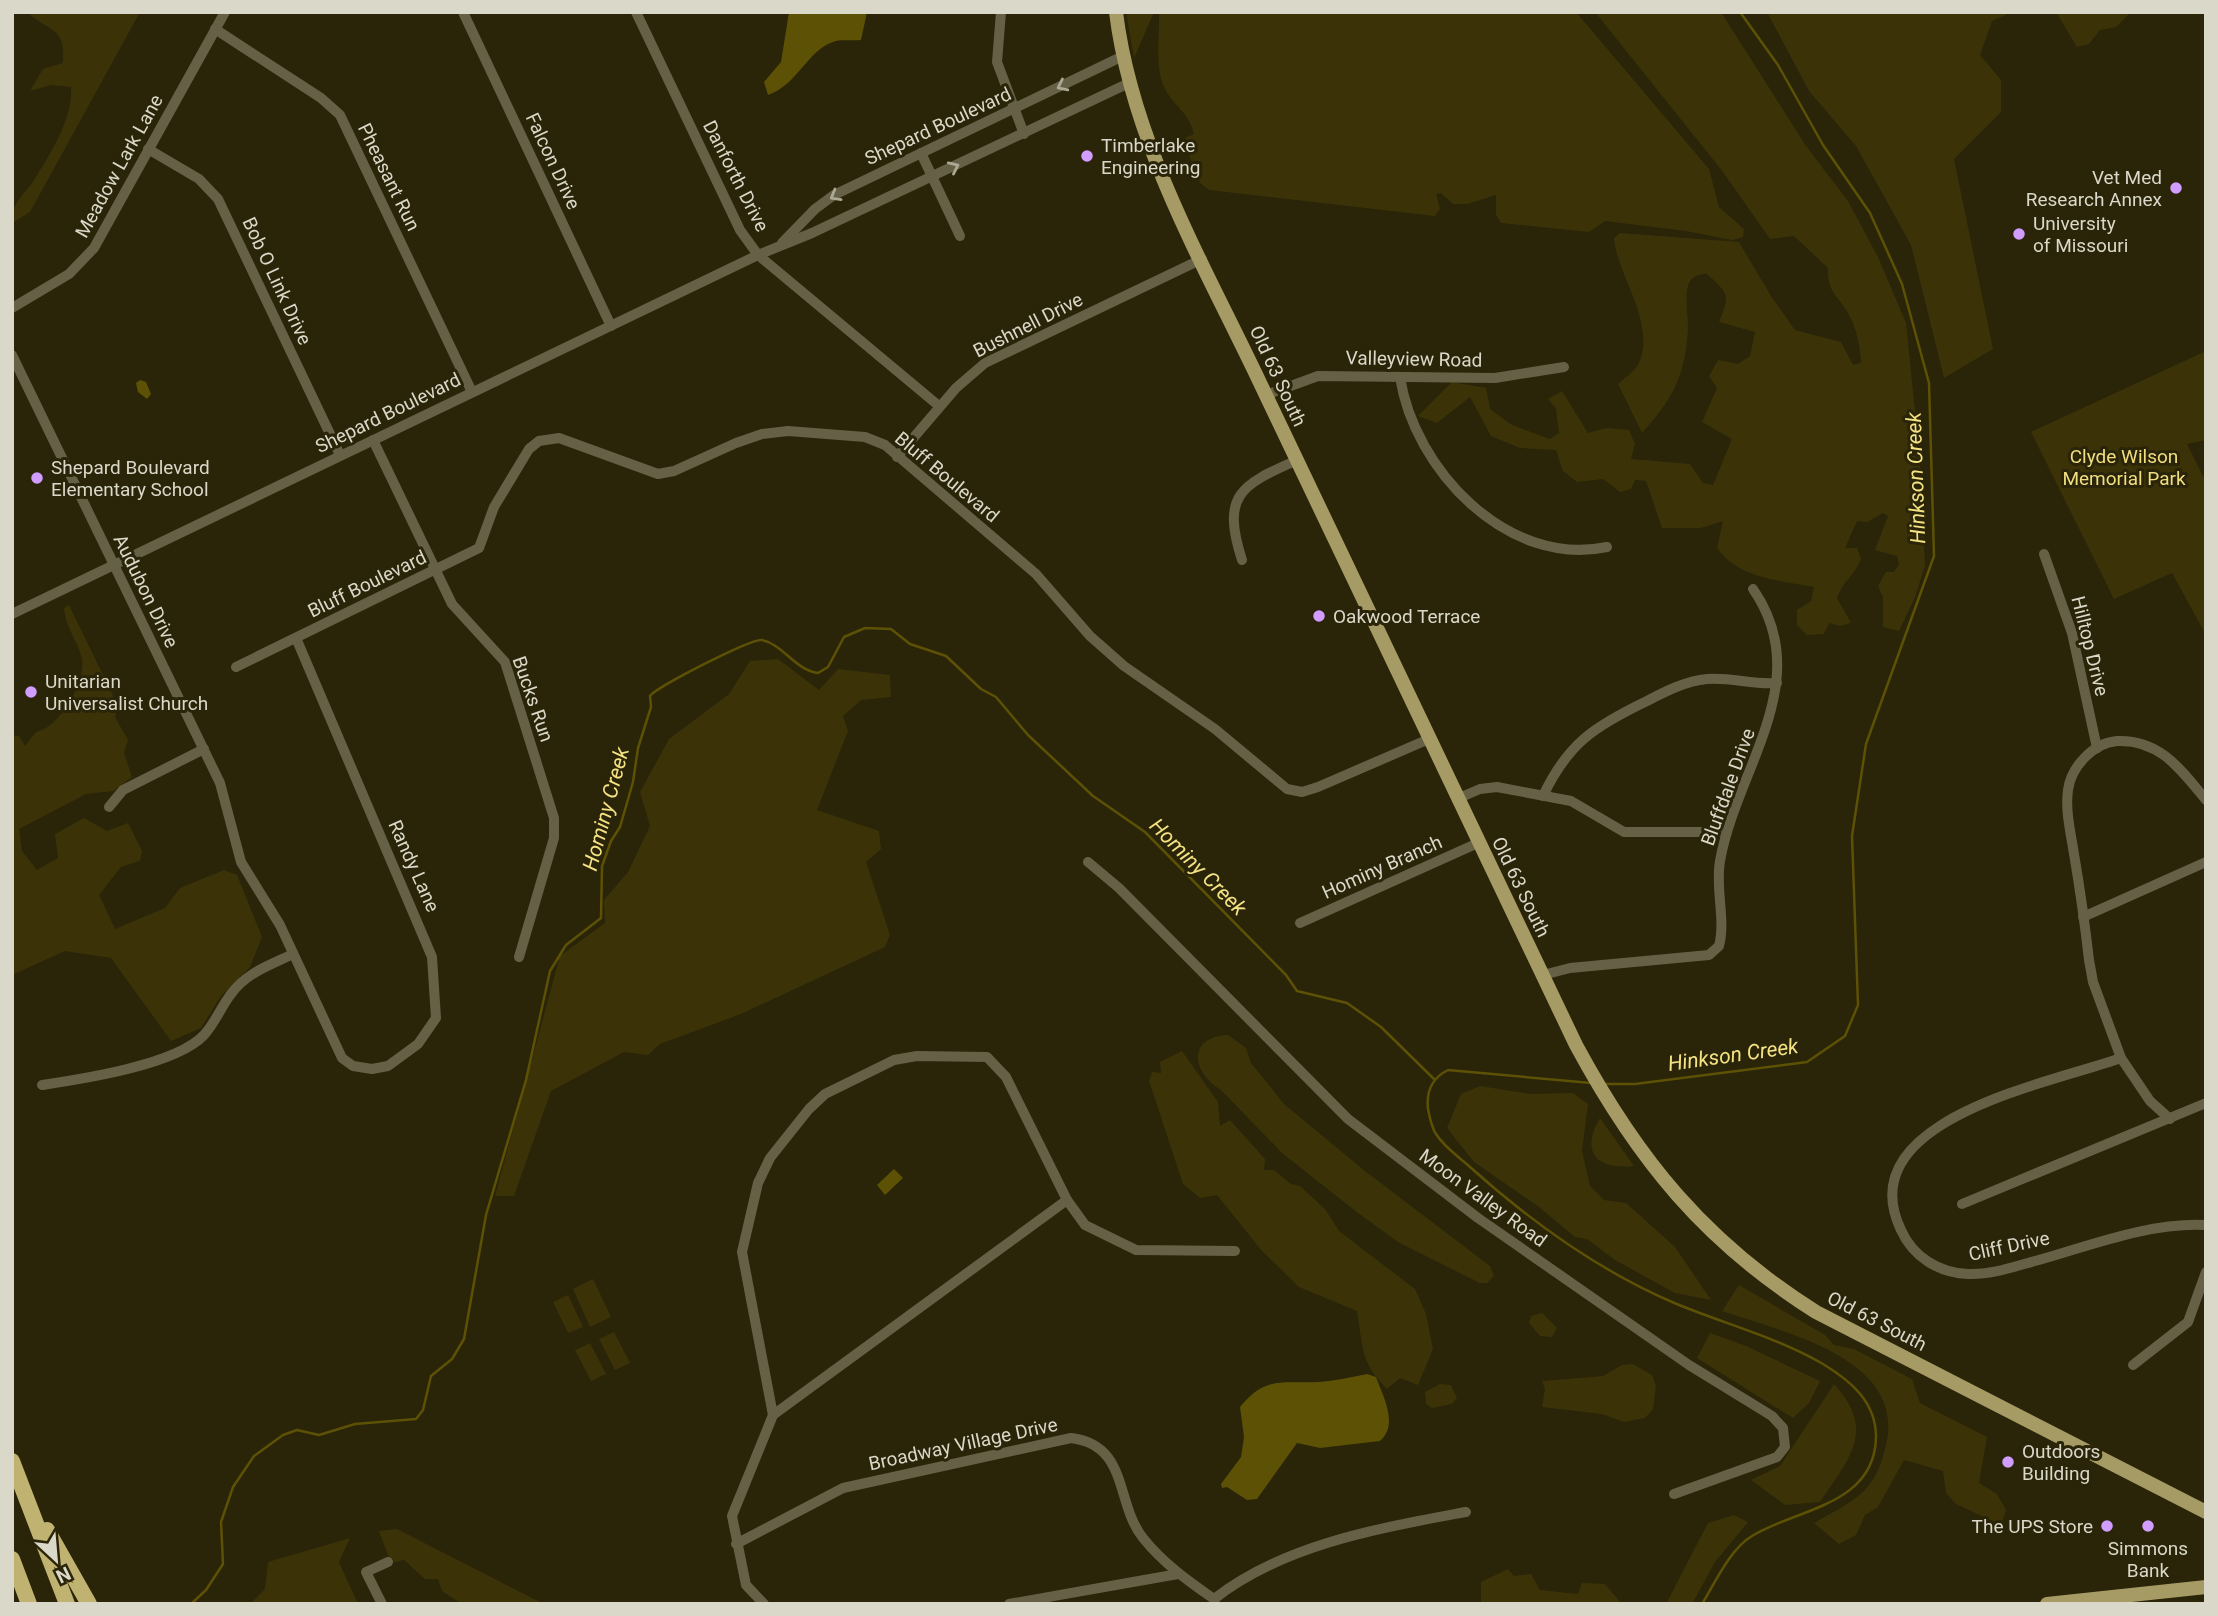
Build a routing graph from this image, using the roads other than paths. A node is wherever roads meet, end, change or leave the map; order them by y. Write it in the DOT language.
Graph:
graph roads {
  1 [pos="225,12"];
  2 [pos="463,12"];
  3 [pos="636,12"];
  4 [pos="1001,12"];
  5 [pos="1116,12"];
  6 [pos="215,30"];
  7 [pos="1123,56"];
  8 [pos="1129,83"];
  9 [pos="1013,110"];
  10 [pos="1024,134"];
  11 [pos="148,149"];
  12 [pos="921,153"];
  13 [pos="932,177"];
  14 [pos="961,236"];
  15 [pos="780,245"];
  16 [pos="758,255"];
  17 [pos="1202,259"];
  18 [pos="12,308"];
  19 [pos="611,326"];
  20 [pos="12,355"];
  21 [pos="1564,367"];
  22 [pos="1400,377"];
  23 [pos="472,392"];
  24 [pos="1266,396"];
  25 [pos="939,406"];
  26 [pos="373,440"];
  27 [pos="340,455"];
  28 [pos="897,457"];
  29 [pos="1295,461"];
  30 [pos="1607,547"];
  31 [pos="2044,554"];
  32 [pos="1242,560"];
  33 [pos="114,565"];
  34 [pos="434,570"];
  35 [pos="1753,589"];
  36 [pos="12,614"];
  37 [pos="296,638"];
  38 [pos="236,667"];
  39 [pos="1777,683"];
  40 [pos="1429,739"];
  41 [pos="2097,748"];
  42 [pos="204,749"];
  43 [pos="1543,796"];
  44 [pos="1459,799"];
  45 [pos="2206,800"];
  46 [pos="109,807"];
  47 [pos="1727,832"];
  48 [pos="1478,843"];
  49 [pos="1088,862"];
  50 [pos="2206,862"];
  51 [pos="2083,917"];
  52 [pos="1300,923"];
  53 [pos="293,954"];
  54 [pos="519,957"];
  55 [pos="1543,975"];
  56 [pos="2121,1058"];
  57 [pos="353,1066"];
  58 [pos="42,1086"];
  59 [pos="2206,1103"];
  60 [pos="2171,1119"];
  61 [pos="1067,1200"];
  62 [pos="1962,1204"];
  63 [pos="2206,1225"];
  64 [pos="1236,1251"];
  65 [pos="2206,1272"];
  66 [pos="2133,1365"];
  67 [pos="773,1415"];
  68 [pos="12,1461"];
  69 [pos="1674,1494"];
  70 [pos="26,1498"];
  71 [pos="1466,1512"];
  72 [pos="2206,1512"];
  73 [pos="736,1544"];
  74 [pos="12,1559"];
  75 [pos="388,1562"];
  76 [pos="1178,1574"];
  77 [pos="2206,1587"];
  78 [pos="2128,1600"];
  79 [pos="1214,1601"];
  80 [pos="2070,1602"];
  81 [pos="29,1604"];
  82 [pos="67,1604"];
  83 [pos="89,1604"];
  84 [pos="382,1604"];
  85 [pos="764,1604"];
  86 [pos="1009,1604"];
  87 [pos="2047,1604"];
  1 -- 6 [label="street, Meadow Lark Lane"];
  2 -- 19 [label="street, Falcon Drive"];
  3 -- 16 [label="street, Danforth Drive"];
  4 -- 9 [label="street"];
  5 -- 7 [label="main road, Old 63 South"];
  6 -- 11 [label="street, Meadow Lark Lane"];
  6 -- 23 [label="street, Pheasant Run"];
  7 -- 8 [label="main road, Old 63 South"];
  7 -- 9 [label="street, Shepard Boulevard, one-way"];
  8 -- 10 [label="street, Shepard Boulevard"];
  8 -- 17 [label="main road, Old 63 South"];
  9 -- 10 [label="street"];
  9 -- 12 [label="street, Shepard Boulevard"];
  13 -- 10 [label="street, Shepard Boulevard, one-way"];
  11 -- 18 [label="street, Meadow Lark Lane"];
  11 -- 27 [label="street, Bob O Link Drive"];
  12 -- 13 [label="street"];
  12 -- 15 [label="street, Shepard Boulevard, one-way"];
  13 -- 14 [label="street"];
  13 -- 15 [label="street, Shepard Boulevard"];
  15 -- 16 [label="street, Shepard Boulevard"];
  16 -- 19 [label="street, Shepard Boulevard"];
  16 -- 25 [label="street, Danforth Drive"];
  17 -- 24 [label="main road, Old 63 South"];
  17 -- 25 [label="street, Bushnell Drive"];
  19 -- 23 [label="street, Shepard Boulevard"];
  20 -- 33 [label="street, Audubon Drive"];
  21 -- 22 [label="street, Valleyview Road"];
  22 -- 24 [label="street, Valleyview Road"];
  22 -- 30 [label="street"];
  23 -- 26 [label="street, Shepard Boulevard"];
  24 -- 29 [label="main road, Old 63 South"];
  25 -- 28 [label="street, Bushnell Drive"];
  26 -- 27 [label="street, Shepard Boulevard"];
  26 -- 34 [label="street, Bucks Run"];
  27 -- 33 [label="street, Shepard Boulevard"];
  28 -- 34 [label="street, Bluff Boulevard"];
  28 -- 40 [label="street, Bluff Boulevard"];
  29 -- 32 [label="street"];
  29 -- 40 [label="main road, Old 63 South"];
  31 -- 41 [label="street, Hilltop Drive"];
  33 -- 36 [label="street, Shepard Boulevard"];
  33 -- 42 [label="street, Audubon Drive"];
  34 -- 37 [label="street, Bluff Boulevard"];
  34 -- 54 [label="street, Bucks Run"];
  35 -- 39 [label="street, Bluffdale Drive"];
  37 -- 38 [label="street, Bluff Boulevard"];
  37 -- 57 [label="street, Randy Lane"];
  39 -- 43 [label="street"];
  39 -- 47 [label="street, Bluffdale Drive"];
  40 -- 44 [label="main road, Old 63 South"];
  41 -- 45 [label="street"];
  41 -- 51 [label="street"];
  42 -- 46 [label="street"];
  42 -- 53 [label="street, Audubon Drive"];
  43 -- 44 [label="street"];
  43 -- 47 [label="street"];
  44 -- 48 [label="main road, Old 63 South"];
  47 -- 55 [label="street, Bluffdale Drive"];
  48 -- 52 [label="street, Hominy Branch"];
  48 -- 55 [label="main road, Old 63 South"];
  49 -- 69 [label="street, Moon Valley Road"];
  50 -- 51 [label="street"];
  51 -- 56 [label="street"];
  53 -- 57 [label="street, Audubon Drive"];
  53 -- 58 [label="street"];
  55 -- 72 [label="main road, Old 63 South"];
  56 -- 60 [label="street"];
  56 -- 63 [label="street, Cliff Drive"];
  59 -- 60 [label="street"];
  60 -- 62 [label="street"];
  61 -- 64 [label="street"];
  61 -- 67 [label="street"];
  61 -- 67 [label="street"];
  65 -- 66 [label="street"];
  67 -- 73 [label="street"];
  68 -- 70 [label="highway"];
  70 -- 82 [label="highway"];
  70 -- 83 [label="highway"];
  71 -- 79 [label="street, Broadway Village Drive"];
  73 -- 76 [label="street, Broadway Village Drive"];
  73 -- 85 [label="street"];
  74 -- 81 [label="highway"];
  75 -- 84 [label="street"];
  76 -- 79 [label="street, Broadway Village Drive"];
  76 -- 86 [label="street"];
  77 -- 78 [label="main road"];
  78 -- 80 [label="main road"];
  80 -- 87 [label="main road"];
}
